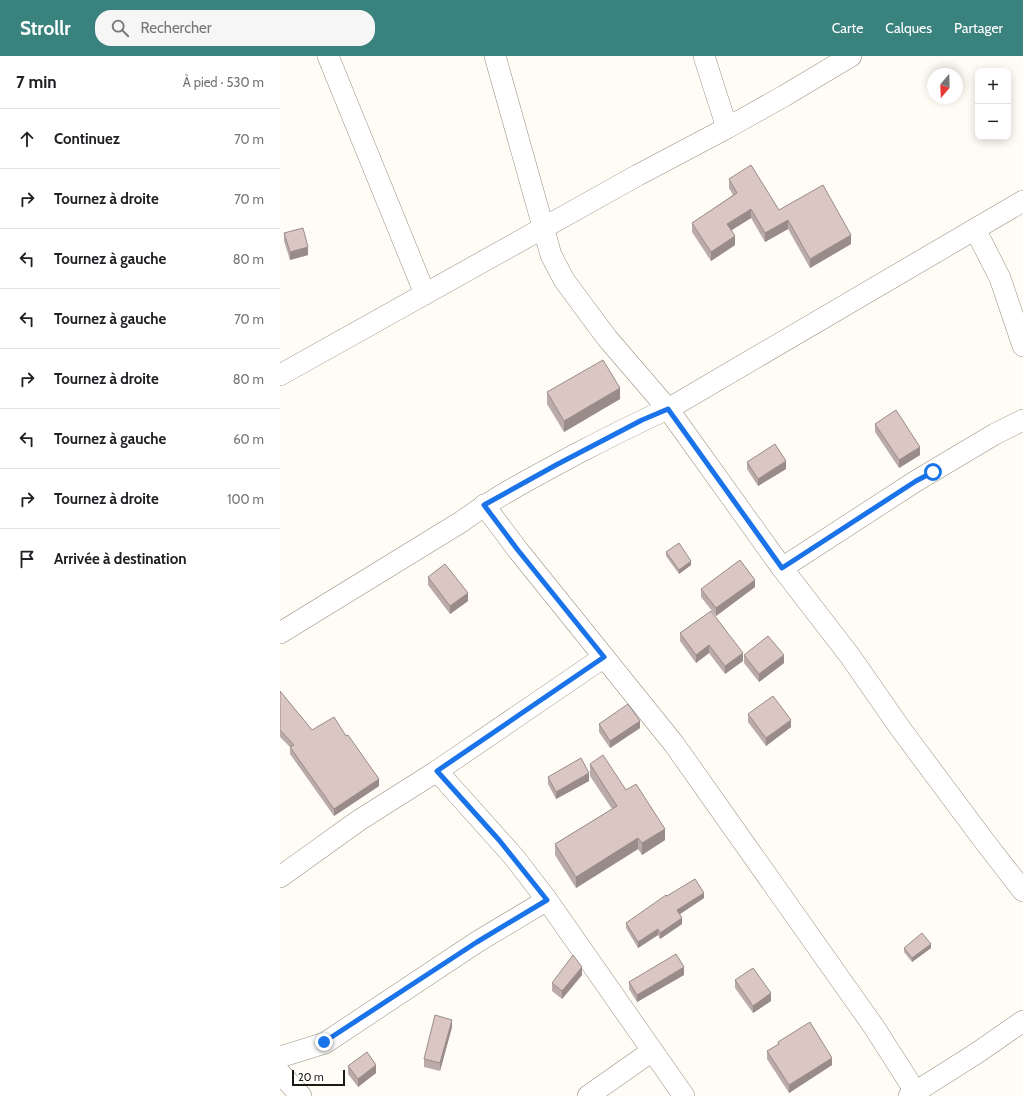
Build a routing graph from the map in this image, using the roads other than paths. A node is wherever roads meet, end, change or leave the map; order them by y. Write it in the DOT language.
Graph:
graph roads {
  1 [pos="328,56"];
  2 [pos="495,56"];
  3 [pos="704,56"];
  4 [pos="850,56"];
  5 [pos="727,128"];
  6 [pos="1023,201"];
  7 [pos="544,228"];
  8 [pos="974,229"];
  9 [pos="425,294"];
  10 [pos="1023,346"];
  11 [pos="280,375"];
  12 [pos="668,409"];
  13 [pos="1023,420"];
  14 [pos="484,505"];
  15 [pos="782,568"];
  16 [pos="280,633"];
  17 [pos="604,657"];
  18 [pos="437,771"];
  19 [pos="280,877"];
  20 [pos="1023,891"];
  21 [pos="547,900"];
  22 [pos="1023,1021"];
  23 [pos="652,1051"];
  24 [pos="280,1057"];
  25 [pos="280,1072"];
  26 [pos="914,1094"];
  27 [pos="301,1096"];
  28 [pos="588,1096"];
  29 [pos="684,1096"];
  1 -- 9 [label="street"];
  2 -- 7 [label="street"];
  3 -- 5 [label="street"];
  4 -- 5 [label="street"];
  5 -- 7 [label="street"];
  6 -- 8 [label="street"];
  7 -- 9 [label="street"];
  7 -- 12 [label="street"];
  8 -- 10 [label="street"];
  8 -- 12 [label="street"];
  9 -- 11 [label="street"];
  12 -- 14 [label="street"];
  12 -- 15 [label="street"];
  13 -- 15 [label="street"];
  14 -- 16 [label="street"];
  14 -- 17 [label="street"];
  15 -- 20 [label="street"];
  17 -- 18 [label="street"];
  17 -- 26 [label="street"];
  18 -- 19 [label="street"];
  18 -- 21 [label="street"];
  21 -- 23 [label="street"];
  21 -- 24 [label="street"];
  22 -- 26 [label="street"];
  23 -- 28 [label="street"];
  23 -- 29 [label="street"];
  25 -- 27 [label="street"];
}
